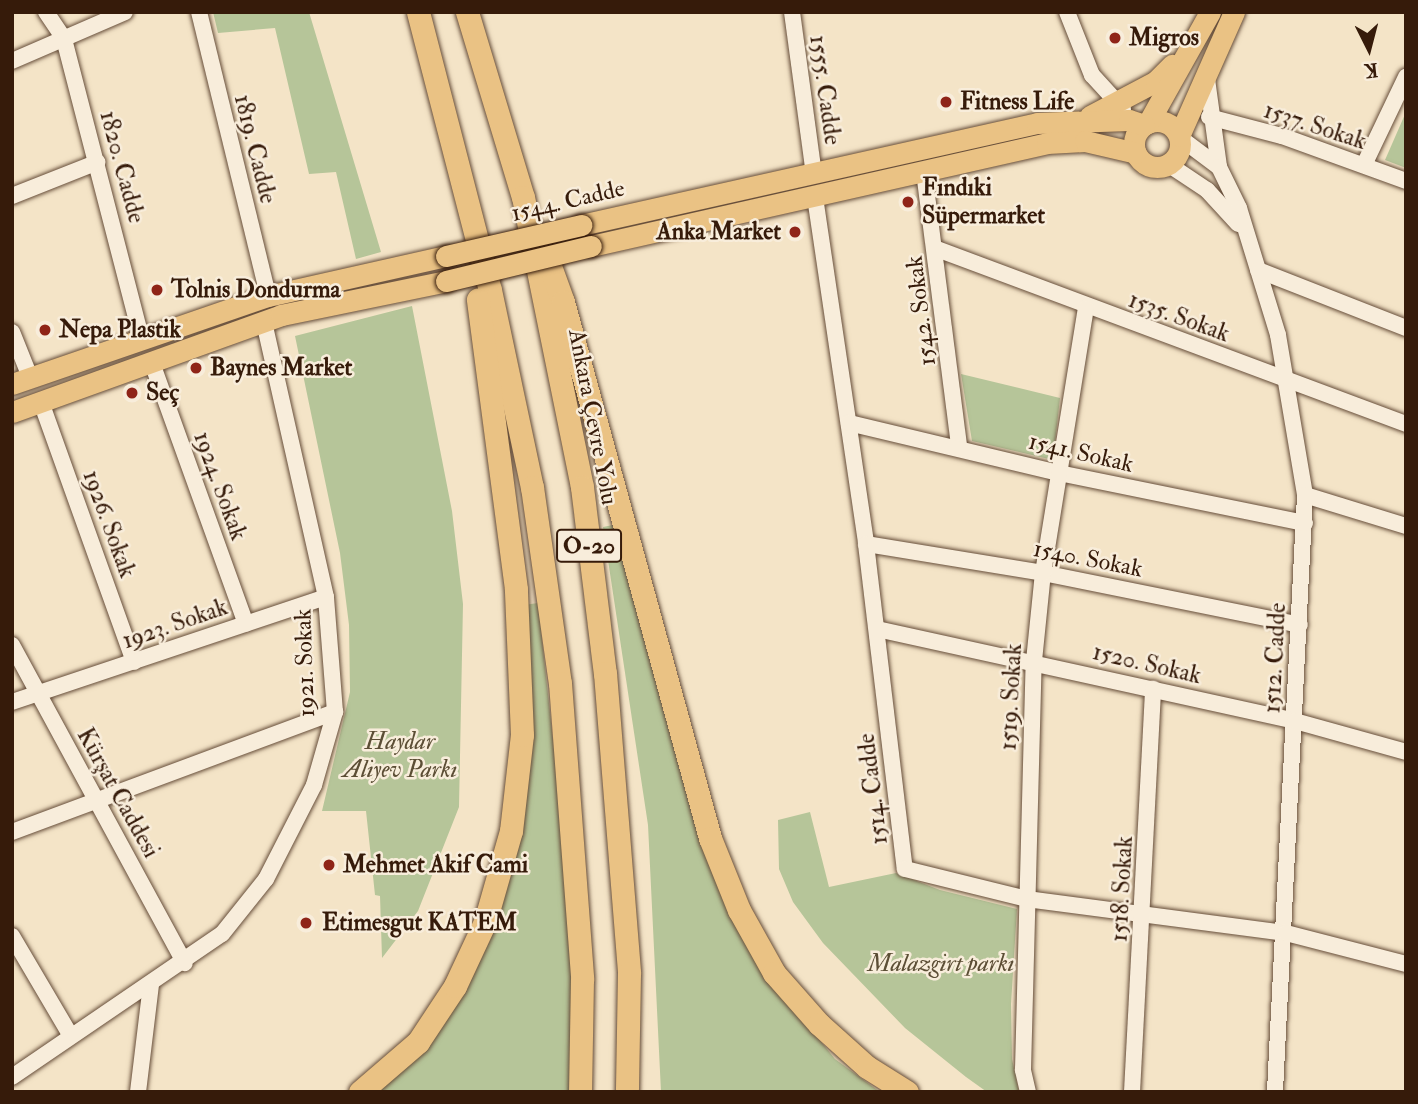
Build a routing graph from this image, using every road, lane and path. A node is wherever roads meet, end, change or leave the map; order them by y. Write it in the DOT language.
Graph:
graph roads {
  1 [pos="46,12"];
  2 [pos="125,12"];
  3 [pos="199,12"];
  4 [pos="418,12"];
  5 [pos="467,12"];
  6 [pos="792,12"];
  7 [pos="1067,12"];
  8 [pos="1210,12"];
  9 [pos="1234,12"];
  10 [pos="64,39"];
  11 [pos="1186,51"];
  12 [pos="12,61"];
  13 [pos="1207,66"];
  14 [pos="1406,77"];
  15 [pos="1116,104"];
  16 [pos="1209,117"];
  17 [pos="1084,119"];
  18 [pos="1146,124"];
  19 [pos="1179,136"];
  20 [pos="1136,153"];
  21 [pos="98,162"];
  22 [pos="1168,164"];
  23 [pos="1364,166"];
  24 [pos="1219,167"];
  25 [pos="924,172"];
  26 [pos="814,174"];
  27 [pos="1406,181"];
  28 [pos="463,189"];
  29 [pos="12,196"];
  30 [pos="523,197"];
  31 [pos="815,197"];
  32 [pos="1245,235"];
  33 [pos="937,249"];
  34 [pos="1258,270"];
  35 [pos="268,296"];
  36 [pos="1086,308"];
  37 [pos="264,322"];
  38 [pos="1406,328"];
  39 [pos="12,331"];
  40 [pos="141,337"];
  41 [pos="152,363"];
  42 [pos="1286,380"];
  43 [pos="21,381"];
  44 [pos="41,402"];
  45 [pos="12,412"];
  46 [pos="849,423"];
  47 [pos="1406,424"];
  48 [pos="959,447"];
  49 [pos="1059,473"];
  50 [pos="1305,495"];
  51 [pos="1305,523"];
  52 [pos="1406,526"];
  53 [pos="866,544"];
  54 [pos="1043,573"];
  55 [pos="326,597"];
  56 [pos="246,624"];
  57 [pos="1300,625"];
  58 [pos="877,629"];
  59 [pos="12,645"];
  60 [pos="1034,661"];
  61 [pos="134,662"];
  62 [pos="1153,689"];
  63 [pos="38,694"];
  64 [pos="12,702"];
  65 [pos="335,712"];
  66 [pos="1294,721"];
  67 [pos="1406,752"];
  68 [pos="97,802"];
  69 [pos="12,832"];
  70 [pos="1027,899"];
  71 [pos="1144,912"];
  72 [pos="1286,933"];
  73 [pos="12,936"];
  74 [pos="185,963"];
  75 [pos="1406,964"];
  76 [pos="151,985"];
  77 [pos="71,1035"];
  78 [pos="12,1077"];
  79 [pos="138,1092"];
  80 [pos="360,1092"];
  81 [pos="580,1092"];
  82 [pos="627,1092"];
  83 [pos="907,1092"];
  84 [pos="1028,1092"];
  85 [pos="1132,1092"];
  86 [pos="1275,1092"];
  1 -- 10 [label="street, 1820. Cadde"];
  2 -- 10 [label="street"];
  3 -- 35 [label="street, 1819. Cadde"];
  4 -- 28 [label="highway, O-20"];
  5 -- 30 [label="highway, Ankara Çevre Yolu / O-20"];
  6 -- 26 [label="street, 1555. Cadde"];
  7 -- 15 [label="street"];
  8 -- 11 [label="main road"];
  9 -- 13 [label="main road"];
  10 -- 12 [label="street"];
  10 -- 21 [label="street, 1820. Cadde"];
  11 -- 15 [label="main road"];
  11 -- 18 [label="main road"];
  13 -- 16 [label="street"];
  13 -- 19 [label="main road"];
  14 -- 23 [label="street"];
  15 -- 17 [label="main road"];
  15 -- 18 [label="street"];
  16 -- 23 [label="street, 1537. Sokak"];
  16 -- 24 [label="street"];
  17 -- 18 [label="main road, 1544. Cadde"];
  17 -- 26 [label="main road, 1544. Cadde"];
  18 -- 19 [label="main road"];
  18 -- 20 [label="main road"];
  19 -- 22 [label="main road"];
  19 -- 24 [label="street, 1512. Cadde"];
  20 -- 22 [label="main road"];
  20 -- 25 [label="main road, 1544. Cadde"];
  21 -- 29 [label="street"];
  21 -- 40 [label="street, 1820. Cadde"];
  22 -- 32 [label="street, 1512. Cadde"];
  23 -- 27 [label="street, 1537. Sokak"];
  24 -- 32 [label="street, 1512. Cadde"];
  25 -- 31 [label="main road, 1544. Cadde"];
  25 -- 33 [label="street, 1542. Sokak"];
  26 -- 35 [label="main road, 1544. Cadde, bridge"];
  28 -- 80 [label="highway"];
  28 -- 81 [label="highway, O-20"];
  30 -- 82 [label="highway, Ankara Çevre Yolu / O-20"];
  30 -- 83 [label="highway"];
  31 -- 37 [label="main road, 1544. Cadde, bridge"];
  31 -- 46 [label="street, 1514. Cadde"];
  32 -- 34 [label="street, 1512. Cadde"];
  33 -- 36 [label="street, 1535. Sokak"];
  33 -- 48 [label="street, 1542. Sokak"];
  34 -- 38 [label="street"];
  34 -- 42 [label="street, 1512. Cadde"];
  35 -- 40 [label="main road, 1544. Cadde"];
  36 -- 42 [label="street, 1535. Sokak"];
  36 -- 49 [label="street, 1519. Sokak"];
  37 -- 41 [label="main road, 1544. Cadde"];
  37 -- 55 [label="street, 1921. Sokak"];
  39 -- 43 [label="street"];
  40 -- 43 [label="main road, 1544. Cadde"];
  41 -- 44 [label="main road, 1544. Cadde"];
  41 -- 56 [label="street, 1924. Sokak"];
  42 -- 47 [label="street, 1535. Sokak"];
  42 -- 50 [label="street, 1512. Cadde"];
  44 -- 45 [label="main road, 1544. Cadde"];
  44 -- 61 [label="street, 1926. Sokak"];
  46 -- 48 [label="street, 1541. Sokak"];
  46 -- 53 [label="street, 1514. Cadde"];
  48 -- 49 [label="street, 1541. Sokak"];
  49 -- 51 [label="street, 1541. Sokak"];
  49 -- 54 [label="street, 1519. Sokak"];
  50 -- 51 [label="street, 1512. Cadde"];
  50 -- 52 [label="street"];
  51 -- 57 [label="street, 1512. Cadde"];
  53 -- 54 [label="street, 1540. Sokak"];
  53 -- 58 [label="street, 1514. Cadde"];
  54 -- 57 [label="street, 1540. Sokak"];
  54 -- 60 [label="street, 1519. Sokak"];
  55 -- 56 [label="street, 1923. Sokak"];
  55 -- 65 [label="street, 1921. Sokak"];
  56 -- 61 [label="street, 1923. Sokak"];
  57 -- 66 [label="street, 1512. Cadde"];
  58 -- 60 [label="street, 1520. Sokak"];
  58 -- 70 [label="street, 1514. Cadde"];
  59 -- 63 [label="street, Kürşat Caddesi"];
  60 -- 62 [label="street, 1520. Sokak"];
  60 -- 70 [label="street, 1519. Sokak"];
  61 -- 63 [label="street, 1923. Sokak"];
  62 -- 66 [label="street, 1520. Sokak"];
  62 -- 71 [label="street, 1518. Sokak"];
  63 -- 64 [label="street, 1923. Sokak"];
  63 -- 68 [label="street, Kürşat Caddesi"];
  65 -- 68 [label="street"];
  65 -- 74 [label="street, 1921. Sokak"];
  66 -- 67 [label="street, 1520. Sokak"];
  66 -- 72 [label="street, 1512. Cadde"];
  68 -- 69 [label="street"];
  68 -- 74 [label="street, Kürşat Caddesi"];
  70 -- 71 [label="street, 1514. Cadde"];
  70 -- 84 [label="street, 1519. Sokak"];
  71 -- 72 [label="street, 1514. Cadde"];
  71 -- 85 [label="street, 1518. Sokak"];
  72 -- 75 [label="street, 1514. Cadde"];
  72 -- 86 [label="street, 1512. Cadde"];
  73 -- 77 [label="street"];
  74 -- 76 [label="street, 1921. Sokak"];
  76 -- 77 [label="street, 1921. Sokak"];
  76 -- 79 [label="street"];
  77 -- 78 [label="street, 1921. Sokak"];
}
